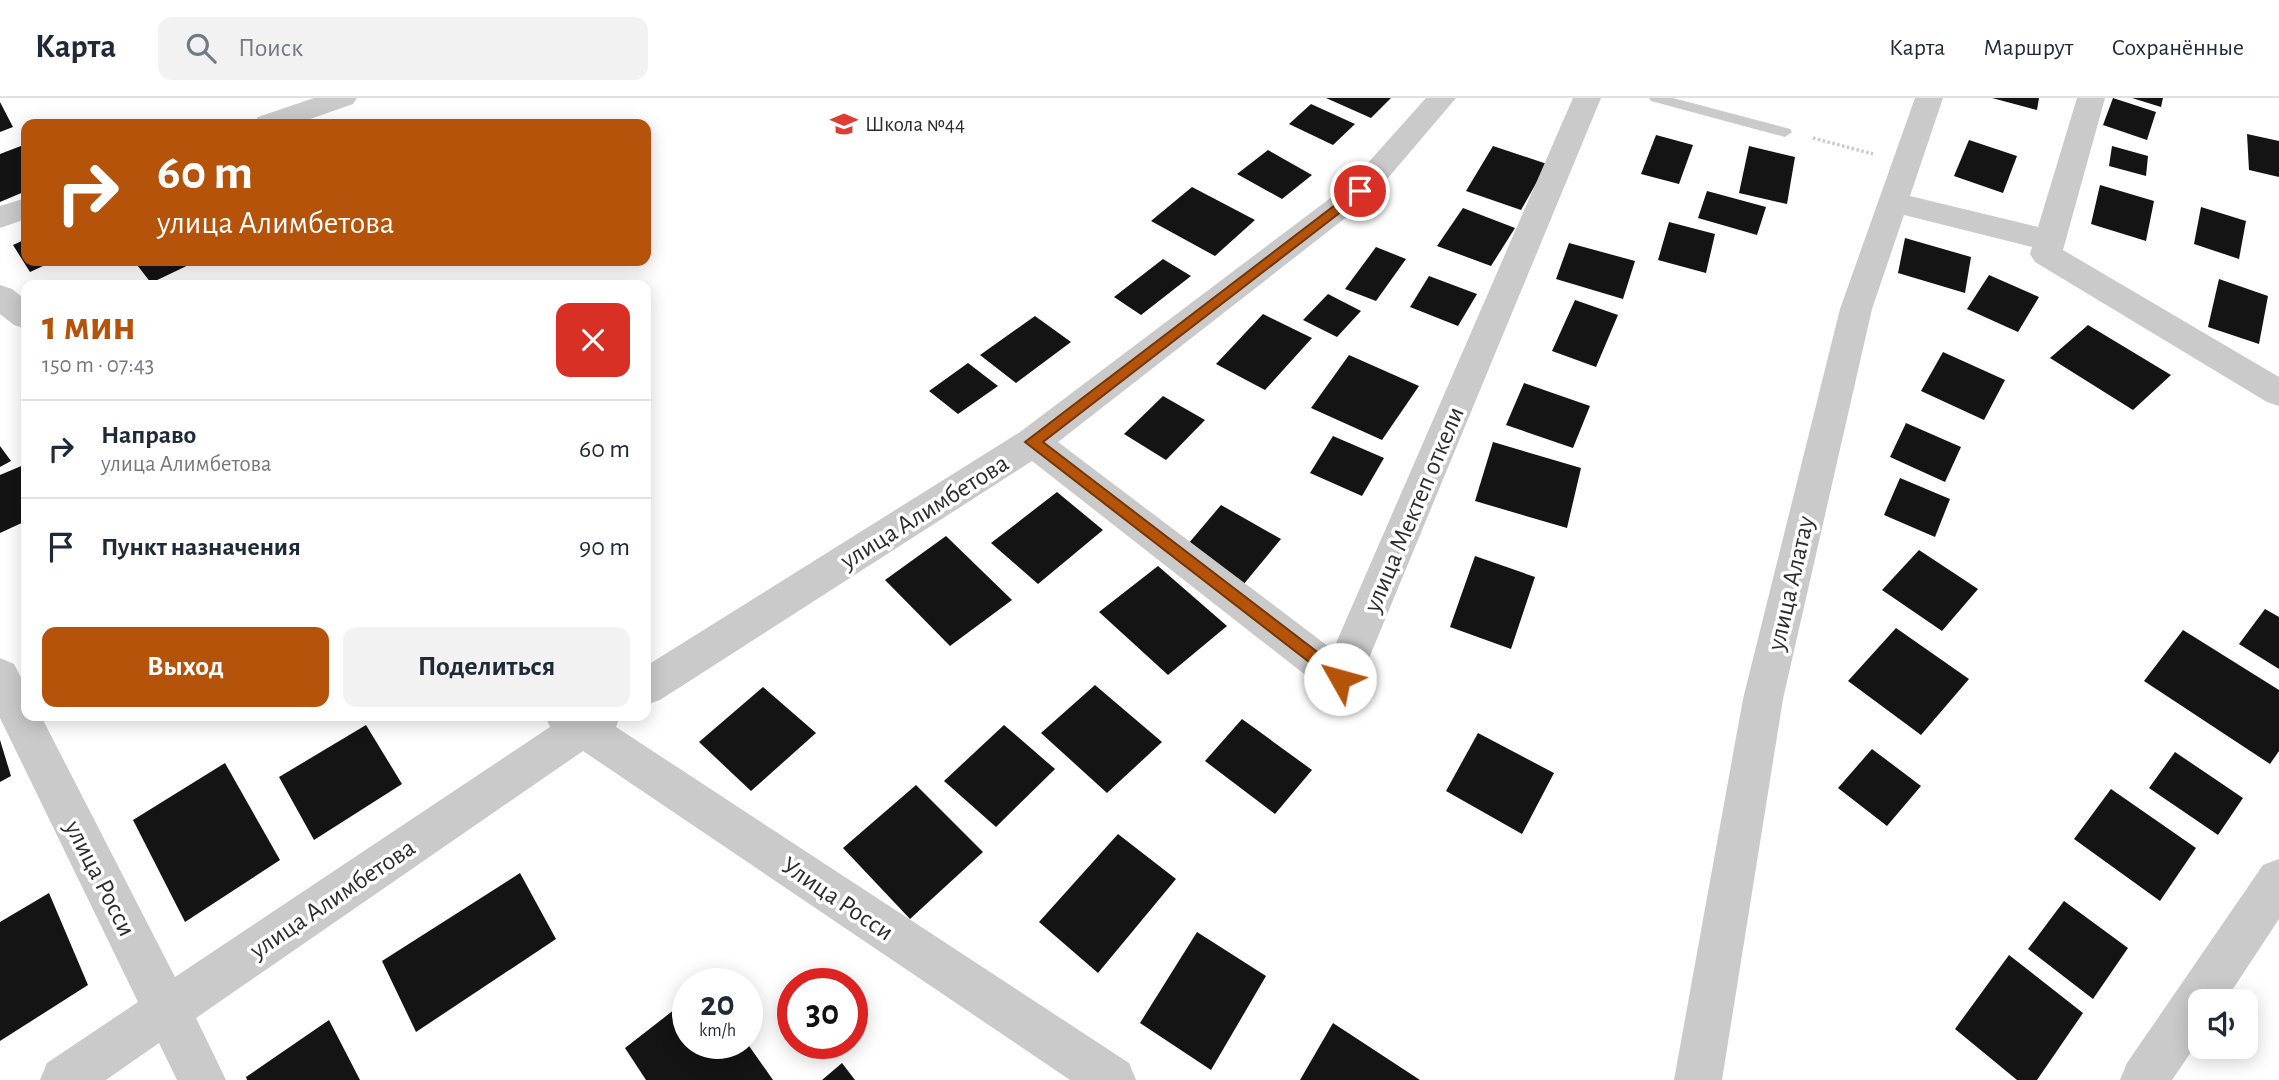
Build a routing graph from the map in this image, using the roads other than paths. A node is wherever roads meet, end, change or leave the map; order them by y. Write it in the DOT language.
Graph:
graph roads {
  1 [pos="343,98"];
  2 [pos="1442,98"];
  3 [pos="1587,98"];
  4 [pos="1656,98"];
  5 [pos="1929,98"];
  6 [pos="2091,98"];
  7 [pos="282,119"];
  8 [pos="1785,132"];
  9 [pos="1893,202"];
  10 [pos="21,210"];
  11 [pos="0,218"];
  12 [pos="2048,247"];
  13 [pos="0,297"];
  14 [pos="21,313"];
  15 [pos="2279,393"];
  16 [pos="1033,442"];
  17 [pos="0,676"];
  18 [pos="651,684"];
  19 [pos="21,718"];
  20 [pos="22,721"];
  21 [pos="581,721"];
  22 [pos="583,721"];
  23 [pos="2279,880"];
  24 [pos="167,1010"];
  25 [pos="64,1080"];
  26 [pos="202,1080"];
  27 [pos="1112,1080"];
  28 [pos="1698,1080"];
  29 [pos="2144,1080"];
  1 -- 7 [label="street"];
  2 -- 16 [label="street, улица Алимбетова"];
  3 -- 16 [label="street, улица Мектеп откели"];
  4 -- 8 [label="lane"];
  5 -- 9 [label="street, улица Алатау"];
  6 -- 12 [label="street"];
  9 -- 12 [label="street"];
  9 -- 28 [label="street, улица Алатау"];
  10 -- 11 [label="street"];
  12 -- 15 [label="street"];
  13 -- 14 [label="street"];
  16 -- 18 [label="street, улица Алимбетова"];
  17 -- 19 [label="street, улица Росси"];
  20 -- 24 [label="street, улица Росси"];
  21 -- 24 [label="street, улица Алимбетова"];
  22 -- 27 [label="street, Улица Росси"];
  23 -- 29 [label="street"];
  24 -- 25 [label="street, улица Алимбетова"];
  24 -- 26 [label="street, улица Росси"];
}
